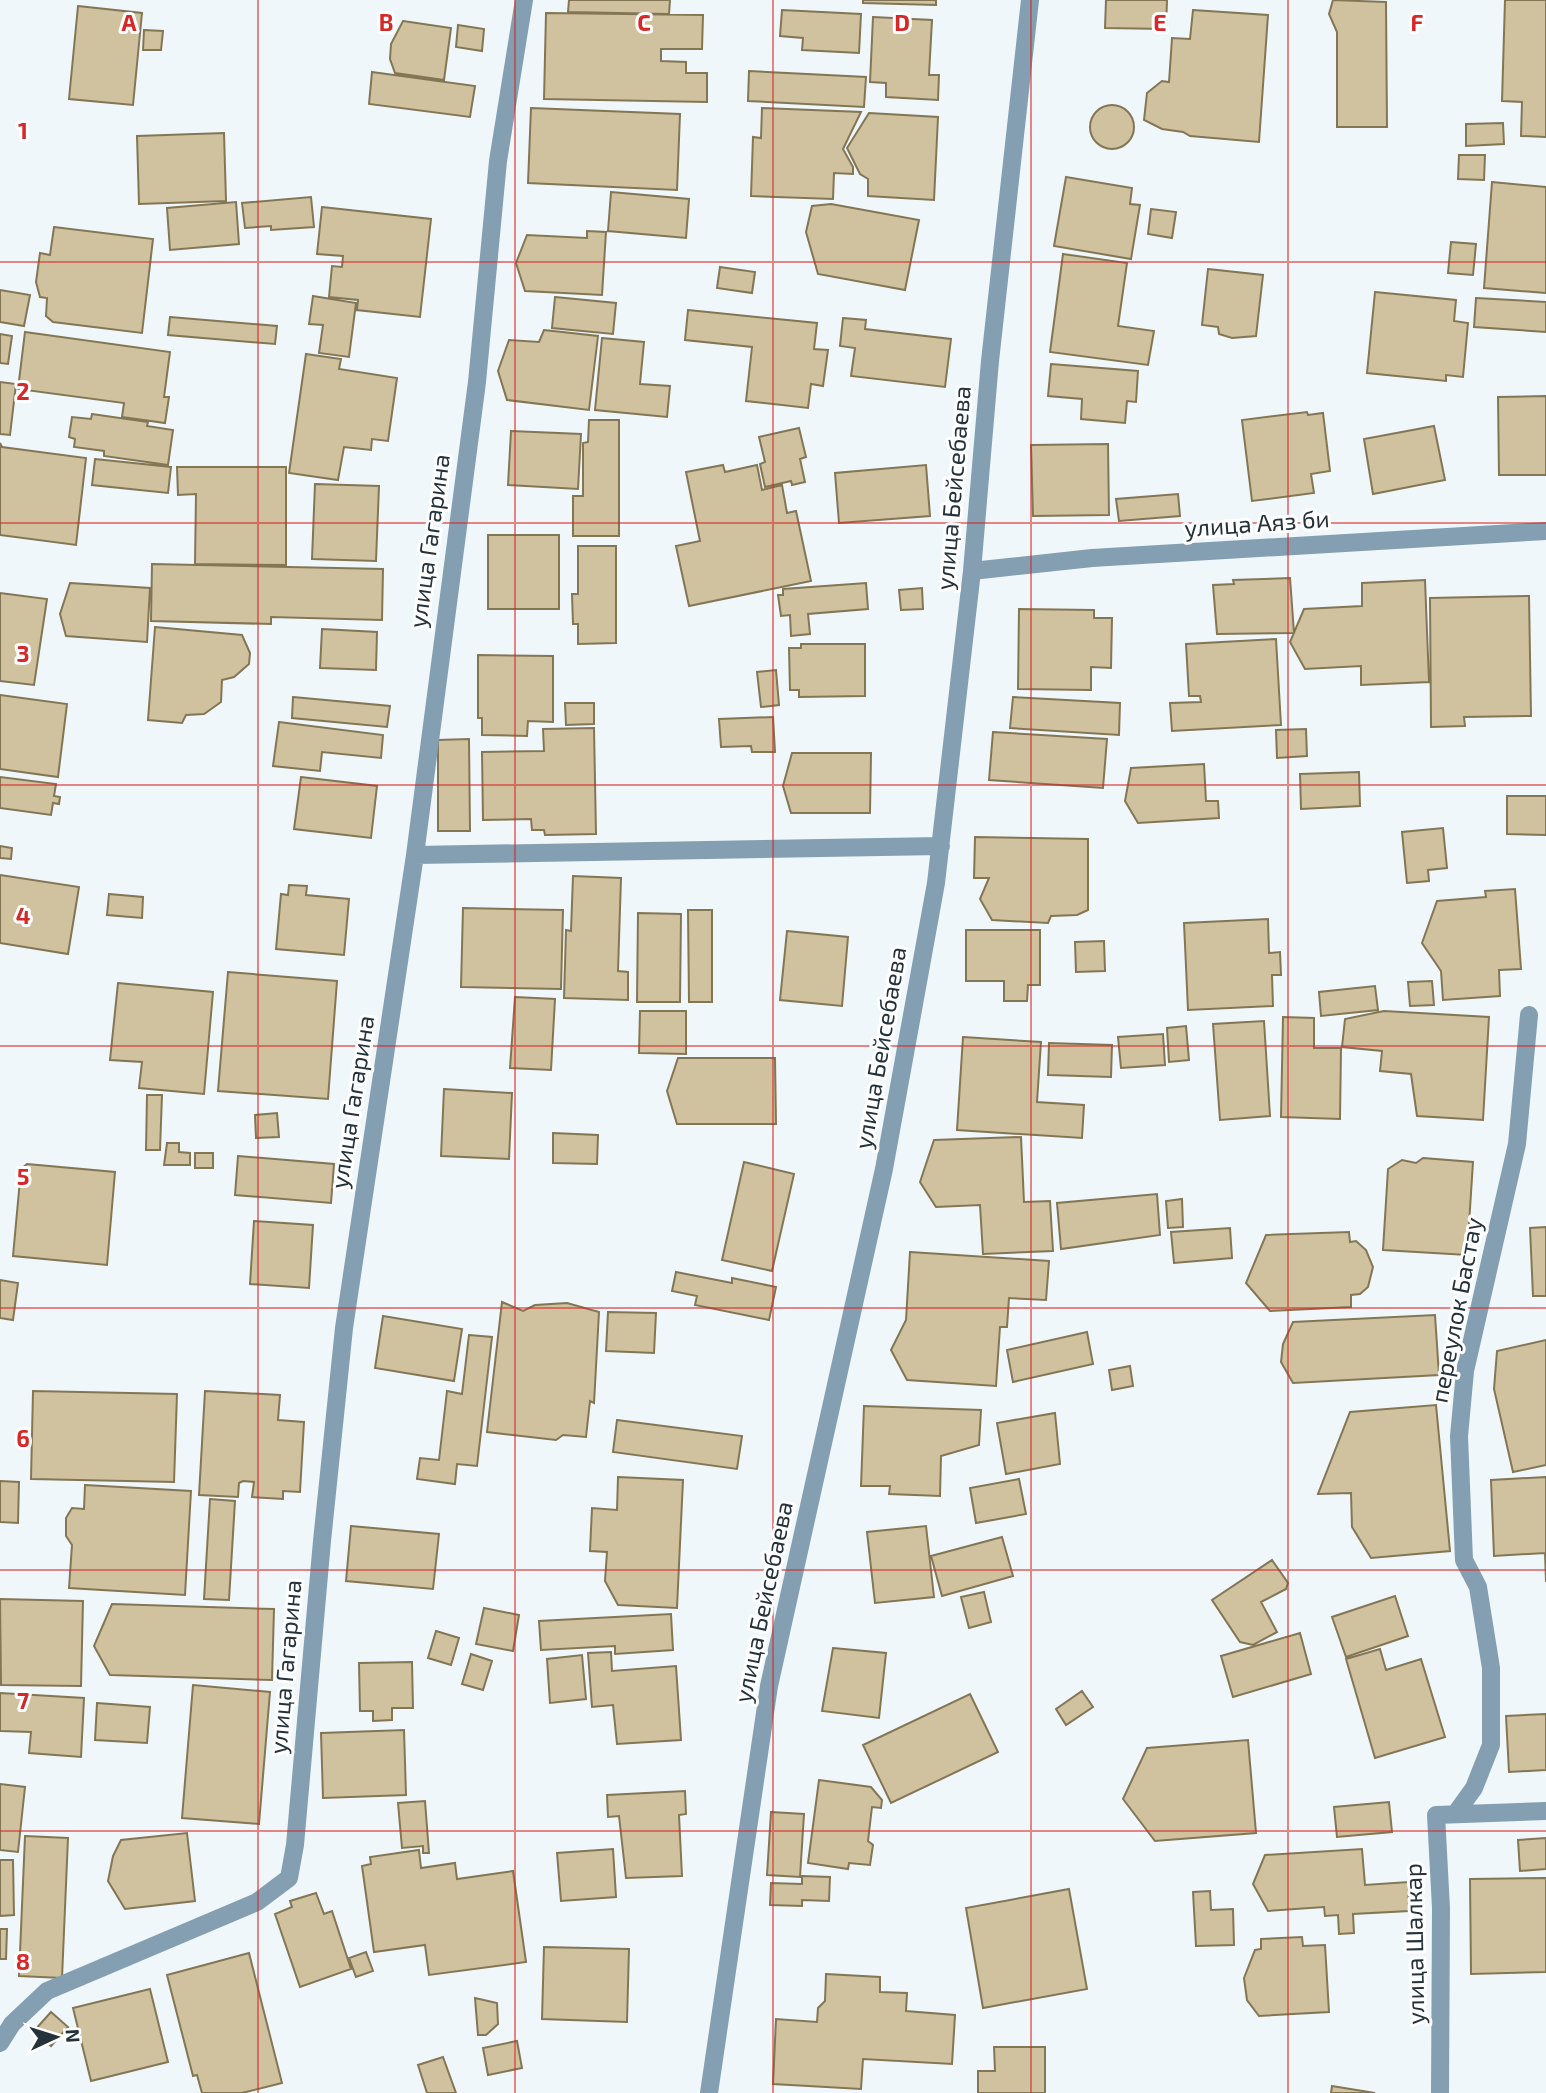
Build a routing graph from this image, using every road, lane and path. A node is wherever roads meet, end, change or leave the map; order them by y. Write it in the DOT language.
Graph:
graph roads {
  1 [pos="524,0"];
  2 [pos="1030,0"];
  3 [pos="1546,531"];
  4 [pos="972,571"];
  5 [pos="940,846"];
  6 [pos="415,855"];
  7 [pos="1529,1014"];
  8 [pos="1546,1811"];
  9 [pos="1456,1813"];
  10 [pos="0,2043"];
  11 [pos="709,2093"];
  12 [pos="1440,2093"];
  1 -- 6 [label="street, улица Гагарина"];
  2 -- 4 [label="street, улица Бейсебаева"];
  3 -- 4 [label="street, улица Аяз би"];
  4 -- 5 [label="street, улица Бейсебаева"];
  5 -- 6 [label="street"];
  5 -- 11 [label="street, улица Бейсебаева"];
  6 -- 10 [label="street, улица Гагарина"];
  7 -- 9 [label="street, переулок Бастау"];
  8 -- 9 [label="street"];
  9 -- 12 [label="street, улица Шалкар"];
}
